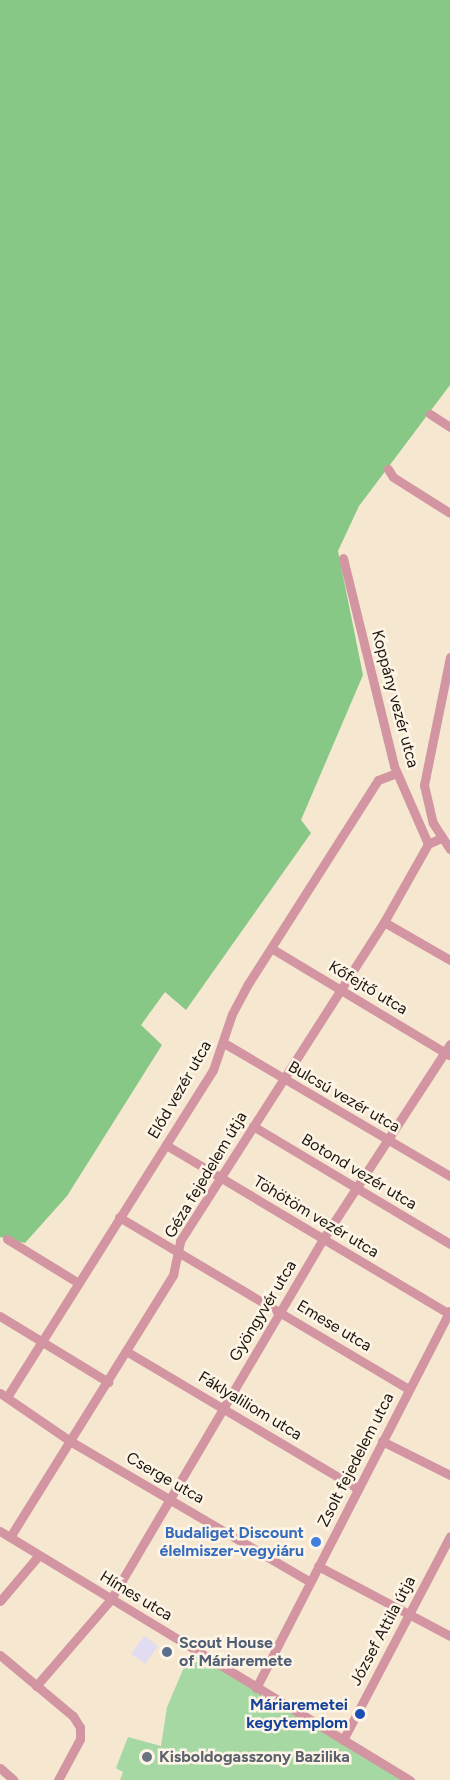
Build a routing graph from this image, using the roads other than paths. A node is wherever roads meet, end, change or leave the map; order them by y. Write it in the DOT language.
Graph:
graph roads {
  1 [pos="430,414"];
  2 [pos="450,427"];
  3 [pos="388,469"];
  4 [pos="450,513"];
  5 [pos="343,558"];
  6 [pos="450,657"];
  7 [pos="396,773"];
  8 [pos="447,843"];
  9 [pos="428,844"];
  10 [pos="384,922"];
  11 [pos="271,948"];
  12 [pos="450,960"];
  13 [pos="340,988"];
  14 [pos="224,1043"];
  15 [pos="448,1051"];
  16 [pos="283,1079"];
  17 [pos="253,1126"];
  18 [pos="388,1139"];
  19 [pos="166,1145"];
  20 [pos="450,1176"];
  21 [pos="221,1178"];
  22 [pos="356,1188"];
  23 [pos="119,1217"];
  24 [pos="7,1239"];
  25 [pos="323,1239"];
  26 [pos="450,1244"];
  27 [pos="177,1251"];
  28 [pos="77,1282"];
  29 [pos="280,1311"];
  30 [pos="450,1313"];
  31 [pos="0,1316"];
  32 [pos="42,1342"];
  33 [pos="126,1351"];
  34 [pos="108,1382"];
  35 [pos="409,1389"];
  36 [pos="3,1395"];
  37 [pos="224,1407"];
  38 [pos="70,1441"];
  39 [pos="382,1441"];
  40 [pos="450,1475"];
  41 [pos="358,1488"];
  42 [pos="170,1498"];
  43 [pos="0,1531"];
  44 [pos="450,1536"];
  45 [pos="10,1537"];
  46 [pos="39,1555"];
  47 [pos="318,1566"];
  48 [pos="309,1581"];
  49 [pos="111,1599"];
  50 [pos="0,1601"];
  51 [pos="407,1615"];
  52 [pos="450,1636"];
  53 [pos="0,1655"];
  54 [pos="36,1686"];
  55 [pos="256,1688"];
  56 [pos="343,1740"];
  57 [pos="0,1768"];
  58 [pos="14,1780"];
  59 [pos="57,1780"];
  60 [pos="410,1780"];
  1 -- 2 [label="street"];
  3 -- 4 [label="street"];
  5 -- 7 [label="street, Koppány vezér utca"];
  6 -- 8 [label="street"];
  7 -- 9 [label="street, Koppány vezér utca"];
  7 -- 11 [label="street, Előd vezér utca"];
  8 -- 9 [label="street"];
  9 -- 10 [label="street, Géza fejedelem útja"];
  10 -- 12 [label="street"];
  10 -- 13 [label="street, Géza fejedelem útja"];
  11 -- 13 [label="street, Kőfejtő utca"];
  11 -- 14 [label="street, Előd vezér utca"];
  13 -- 15 [label="street, Kőfejtő utca"];
  13 -- 16 [label="street, Géza fejedelem útja"];
  14 -- 16 [label="street, Bulcsú vezér utca"];
  14 -- 19 [label="street, Előd vezér utca"];
  15 -- 18 [label="street, Gyöngyvér utca"];
  16 -- 17 [label="street, Géza fejedelem útja"];
  16 -- 18 [label="street, Bulcsú vezér utca"];
  17 -- 21 [label="street, Géza fejedelem útja"];
  17 -- 22 [label="street, Botond vezér utca"];
  18 -- 20 [label="street, Bulcsú vezér utca"];
  18 -- 22 [label="street, Gyöngyvér utca"];
  19 -- 21 [label="street, Töhötöm vezér utca"];
  19 -- 23 [label="street, Előd vezér utca"];
  21 -- 25 [label="street, Töhötöm vezér utca"];
  21 -- 27 [label="street, Géza fejedelem útja"];
  22 -- 25 [label="street, Gyöngyvér utca"];
  22 -- 26 [label="street, Botond vezér utca"];
  23 -- 27 [label="street, Emese utca"];
  23 -- 28 [label="street, Előd vezér utca"];
  24 -- 28 [label="street"];
  25 -- 29 [label="street, Gyöngyvér utca"];
  25 -- 30 [label="street, Töhötöm vezér utca"];
  27 -- 29 [label="street, Emese utca"];
  27 -- 33 [label="street, Géza fejedelem útja"];
  28 -- 32 [label="street, Előd vezér utca"];
  29 -- 35 [label="street, Emese utca"];
  29 -- 37 [label="street, Gyöngyvér utca"];
  30 -- 35 [label="street, Zsolt fejedelem utca"];
  31 -- 32 [label="street"];
  32 -- 34 [label="street"];
  32 -- 36 [label="street, Előd vezér utca"];
  33 -- 34 [label="street, Géza fejedelem útja"];
  33 -- 37 [label="street, Fáklyaliliom utca"];
  34 -- 38 [label="street, Géza fejedelem útja"];
  35 -- 39 [label="street, Zsolt fejedelem utca"];
  36 -- 38 [label="street, Cserge utca"];
  37 -- 41 [label="street, Fáklyaliliom utca"];
  37 -- 42 [label="street, Gyöngyvér utca"];
  38 -- 42 [label="street, Cserge utca"];
  38 -- 45 [label="street, Géza fejedelem útja"];
  39 -- 40 [label="street"];
  39 -- 41 [label="street, Zsolt fejedelem utca"];
  41 -- 47 [label="street, Zsolt fejedelem utca"];
  42 -- 48 [label="street, Cserge utca"];
  42 -- 49 [label="street, Gyöngyvér utca"];
  43 -- 45 [label="street, Hímes utca"];
  44 -- 51 [label="street, József Attila útja"];
  45 -- 46 [label="street, Hímes utca"];
  46 -- 49 [label="street, Hímes utca"];
  46 -- 50 [label="street"];
  47 -- 48 [label="street, Zsolt fejedelem utca"];
  47 -- 51 [label="street"];
  48 -- 55 [label="street, Zsolt fejedelem utca"];
  49 -- 54 [label="street, Gyöngyvér utca"];
  49 -- 55 [label="street, Hímes utca"];
  51 -- 52 [label="street"];
  51 -- 56 [label="street, József Attila útja"];
  53 -- 54 [label="street"];
  54 -- 59 [label="street"];
  55 -- 56 [label="street, Hímes utca"];
  56 -- 60 [label="street, Hímes utca"];
  57 -- 58 [label="street"];
}
